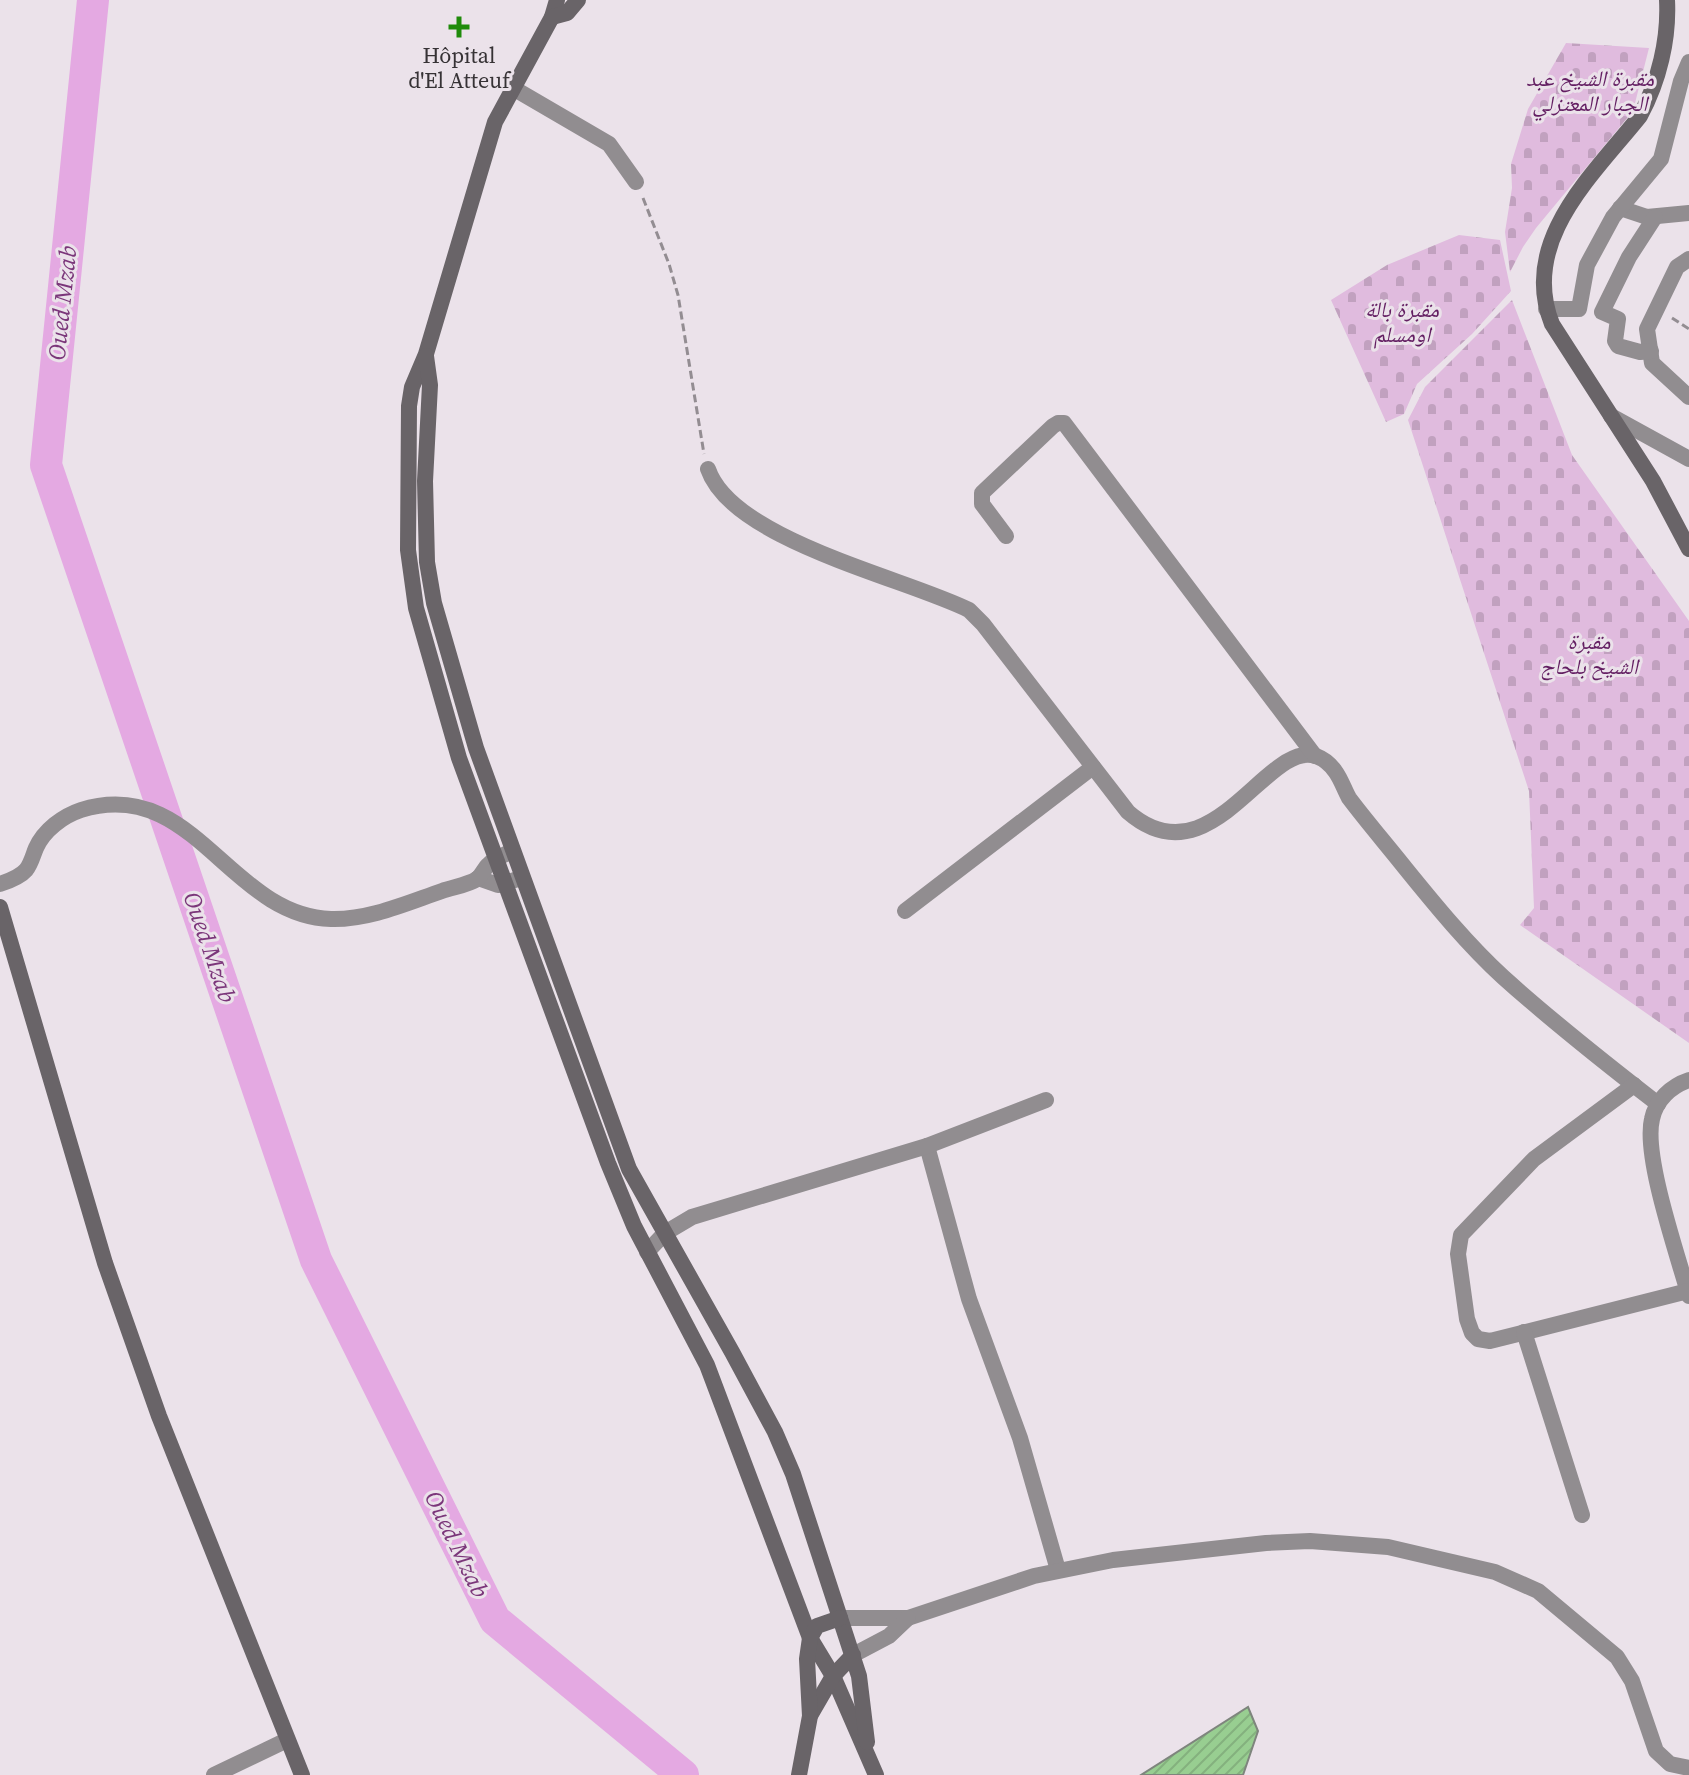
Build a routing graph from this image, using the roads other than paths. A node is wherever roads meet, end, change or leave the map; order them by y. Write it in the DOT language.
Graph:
graph roads {
  1 [pos="557,0"];
  2 [pos="578,0"];
  3 [pos="1667,0"];
  4 [pos="552,17"];
  5 [pos="1689,62"];
  6 [pos="513,88"];
  7 [pos="636,182"];
  8 [pos="1620,208"];
  9 [pos="1689,213"];
  10 [pos="1655,217"];
  11 [pos="1689,259"];
  12 [pos="1580,291"];
  13 [pos="1607,299"];
  14 [pos="1546,309"];
  15 [pos="1651,351"];
  16 [pos="426,354"];
  17 [pos="1689,397"];
  18 [pos="1611,416"];
  19 [pos="1689,459"];
  20 [pos="708,469"];
  21 [pos="1006,536"];
  22 [pos="1689,549"];
  23 [pos="1315,756"];
  24 [pos="1093,767"];
  25 [pos="513,851"];
  26 [pos="495,858"];
  27 [pos="478,878"];
  28 [pos="523,878"];
  29 [pos="0,884"];
  30 [pos="506,884"];
  31 [pos="0,907"];
  32 [pos="905,911"];
  33 [pos="1689,1080"];
  34 [pos="1634,1085"];
  35 [pos="1046,1100"];
  36 [pos="1658,1104"];
  37 [pos="927,1146"];
  38 [pos="665,1233"];
  39 [pos="647,1252"];
  40 [pos="1688,1293"];
  41 [pos="1524,1332"];
  42 [pos="732,1352"];
  43 [pos="707,1365"];
  44 [pos="1582,1515"];
  45 [pos="1058,1570"];
  46 [pos="840,1618"];
  47 [pos="908,1618"];
  48 [pos="810,1638"];
  49 [pos="853,1655"];
  50 [pos="833,1676"];
  51 [pos="809,1723"];
  52 [pos="287,1740"];
  53 [pos="872,1767"];
  54 [pos="1689,1768"];
  55 [pos="214,1775"];
  56 [pos="302,1775"];
  57 [pos="799,1775"];
  1 -- 4 [label="main road"];
  2 -- 4 [label="main road"];
  3 -- 14 [label="main road"];
  4 -- 6 [label="main road"];
  5 -- 8 [label="street"];
  6 -- 7 [label="street"];
  6 -- 16 [label="main road"];
  8 -- 10 [label="street"];
  8 -- 12 [label="street"];
  9 -- 10 [label="street"];
  10 -- 13 [label="street"];
  11 -- 15 [label="street"];
  12 -- 13 [label="street"];
  12 -- 14 [label="street"];
  13 -- 15 [label="street"];
  14 -- 18 [label="main road"];
  15 -- 17 [label="street"];
  16 -- 25 [label="main road"];
  16 -- 26 [label="main road"];
  18 -- 19 [label="street"];
  18 -- 22 [label="main road"];
  20 -- 24 [label="street"];
  21 -- 23 [label="street"];
  23 -- 24 [label="street"];
  23 -- 34 [label="street"];
  24 -- 32 [label="street"];
  25 -- 26 [label="street"];
  25 -- 28 [label="main road"];
  26 -- 27 [label="street"];
  26 -- 30 [label="main road"];
  27 -- 29 [label="street"];
  27 -- 30 [label="street"];
  28 -- 30 [label="street"];
  28 -- 38 [label="main road"];
  30 -- 39 [label="main road"];
  31 -- 52 [label="main road"];
  33 -- 36 [label="street"];
  34 -- 36 [label="street"];
  34 -- 41 [label="street"];
  35 -- 37 [label="street"];
  36 -- 40 [label="street"];
  37 -- 38 [label="street"];
  37 -- 45 [label="street"];
  38 -- 39 [label="street"];
  38 -- 42 [label="main road"];
  39 -- 43 [label="main road"];
  40 -- 41 [label="street"];
  41 -- 44 [label="street"];
  42 -- 43 [label="main road"];
  42 -- 46 [label="main road"];
  43 -- 48 [label="main road"];
  45 -- 47 [label="street"];
  45 -- 54 [label="street"];
  46 -- 47 [label="street"];
  46 -- 48 [label="main road"];
  46 -- 49 [label="main road"];
  47 -- 49 [label="street"];
  48 -- 50 [label="main road"];
  48 -- 51 [label="main road"];
  49 -- 50 [label="main road"];
  49 -- 53 [label="main road"];
  50 -- 51 [label="main road"];
  50 -- 53 [label="main road"];
  51 -- 57 [label="main road"];
  52 -- 55 [label="street"];
  52 -- 56 [label="main road"];
}
